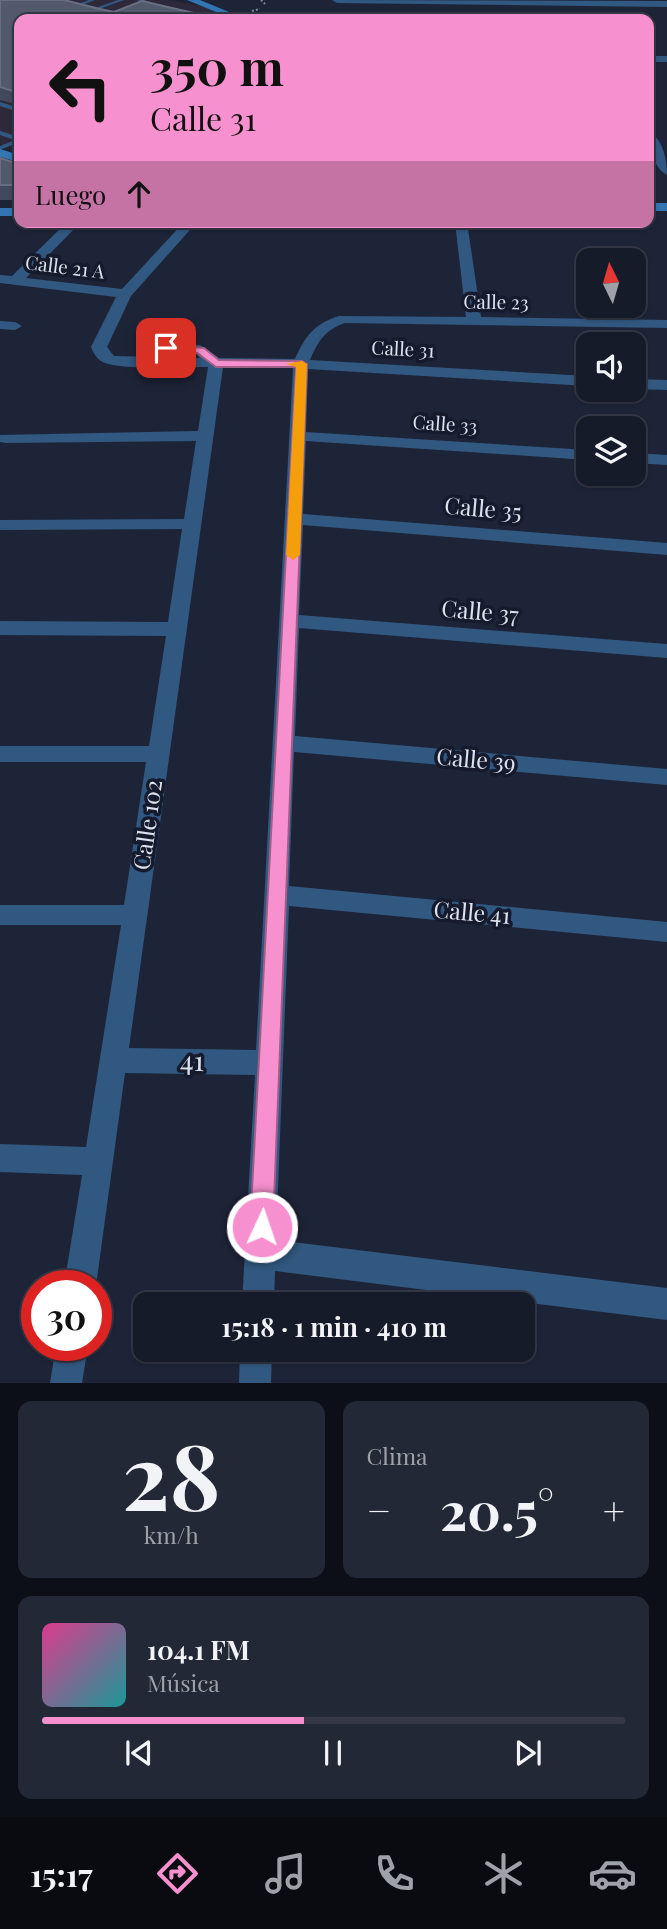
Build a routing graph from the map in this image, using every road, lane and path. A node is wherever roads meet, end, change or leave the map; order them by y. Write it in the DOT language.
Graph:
graph roads {
  1 [pos="93,0"];
  2 [pos="122,0"];
  3 [pos="139,0"];
  4 [pos="192,0"];
  5 [pos="211,0"];
  6 [pos="261,0"];
  7 [pos="337,0"];
  8 [pos="372,1"];
  9 [pos="146,2"];
  10 [pos="265,4"];
  11 [pos="667,4"];
  12 [pos="589,5"];
  13 [pos="135,6"];
  14 [pos="72,7"];
  15 [pos="62,8"];
  16 [pos="167,9"];
  17 [pos="361,12"];
  18 [pos="83,13"];
  19 [pos="257,13"];
  20 [pos="86,14"];
  21 [pos="228,14"];
  22 [pos="654,145"];
  23 [pos="667,171"];
  24 [pos="69,228"];
  25 [pos="181,228"];
  26 [pos="462,228"];
  27 [pos="0,279"];
  28 [pos="16,280"];
  29 [pos="125,294"];
  30 [pos="474,321"];
  31 [pos="667,324"];
  32 [pos="216,364"];
  33 [pos="302,364"];
  34 [pos="576,380"];
  35 [pos="646,385"];
  36 [pos="667,386"];
  37 [pos="205,436"];
  38 [pos="298,436"];
  39 [pos="6,438"];
  40 [pos="576,454"];
  41 [pos="646,459"];
  42 [pos="665,460"];
  43 [pos="295,519"];
  44 [pos="0,524"];
  45 [pos="192,524"];
  46 [pos="667,549"];
  47 [pos="290,621"];
  48 [pos="0,628"];
  49 [pos="177,629"];
  50 [pos="667,651"];
  51 [pos="284,743"];
  52 [pos="0,754"];
  53 [pos="159,754"];
  54 [pos="667,777"];
  55 [pos="277,895"];
  56 [pos="0,915"];
  57 [pos="135,915"];
  58 [pos="667,932"];
  59 [pos="114,1059"];
  60 [pos="270,1063"];
  61 [pos="0,1158"];
  62 [pos="99,1162"];
  63 [pos="261,1254"];
  64 [pos="82,1270"];
  65 [pos="259,1292"];
  66 [pos="667,1304"];
  67 [pos="70,1361"];
  68 [pos="256,1362"];
  69 [pos="66,1383"];
  70 [pos="255,1383"];
  1 -- 14 [label="lane"];
  2 -- 18 [label="lane"];
  3 -- 9 [label="lane"];
  4 -- 21 [label="street"];
  5 -- 19 [label="street"];
  6 -- 10 [label="path"];
  7 -- 8 [label="street"];
  8 -- 12 [label="street"];
  8 -- 17 [label="street"];
  9 -- 13 [label="lane"];
  9 -- 16 [label="lane"];
  11 -- 12 [label="street"];
  15 -- 18 [label="lane"];
  18 -- 20 [label="lane"];
  22 -- 23 [label="street"];
  24 -- 28 [label="street"];
  25 -- 29 [label="street"];
  26 -- 30 [label="street"];
  27 -- 28 [label="street, Calle 21 A"];
  28 -- 29 [label="street, Calle 21 A"];
  29 -- 32 [label="street, Calle 31"];
  30 -- 31 [label="street, Calle 23"];
  30 -- 33 [label="street, Calle 23"];
  32 -- 33 [label="street, Calle 31"];
  32 -- 37 [label="street, Calle 102"];
  33 -- 34 [label="street, Calle 31"];
  33 -- 38 [label="street"];
  35 -- 36 [label="street"];
  37 -- 39 [label="street"];
  37 -- 45 [label="street, Calle 102"];
  38 -- 40 [label="street, Calle 33"];
  38 -- 43 [label="street"];
  41 -- 42 [label="street"];
  43 -- 46 [label="street, Calle 35"];
  43 -- 47 [label="street"];
  44 -- 45 [label="street"];
  45 -- 49 [label="street, Calle 102"];
  47 -- 50 [label="street, Calle 37"];
  47 -- 51 [label="street"];
  48 -- 49 [label="street"];
  49 -- 53 [label="street, Calle 102"];
  51 -- 54 [label="street, Calle 39"];
  51 -- 55 [label="street"];
  52 -- 53 [label="street"];
  53 -- 57 [label="street, Calle 102"];
  55 -- 58 [label="street, Calle 41"];
  55 -- 60 [label="street"];
  56 -- 57 [label="street"];
  57 -- 59 [label="street, Calle 102"];
  59 -- 60 [label="street, 41"];
  59 -- 62 [label="street, Calle 102"];
  60 -- 63 [label="street"];
  61 -- 62 [label="street"];
  62 -- 64 [label="street, Calle 102"];
  63 -- 65 [label="street"];
  63 -- 66 [label="street"];
  67 -- 69 [label="street"];
  68 -- 70 [label="street"];
}
